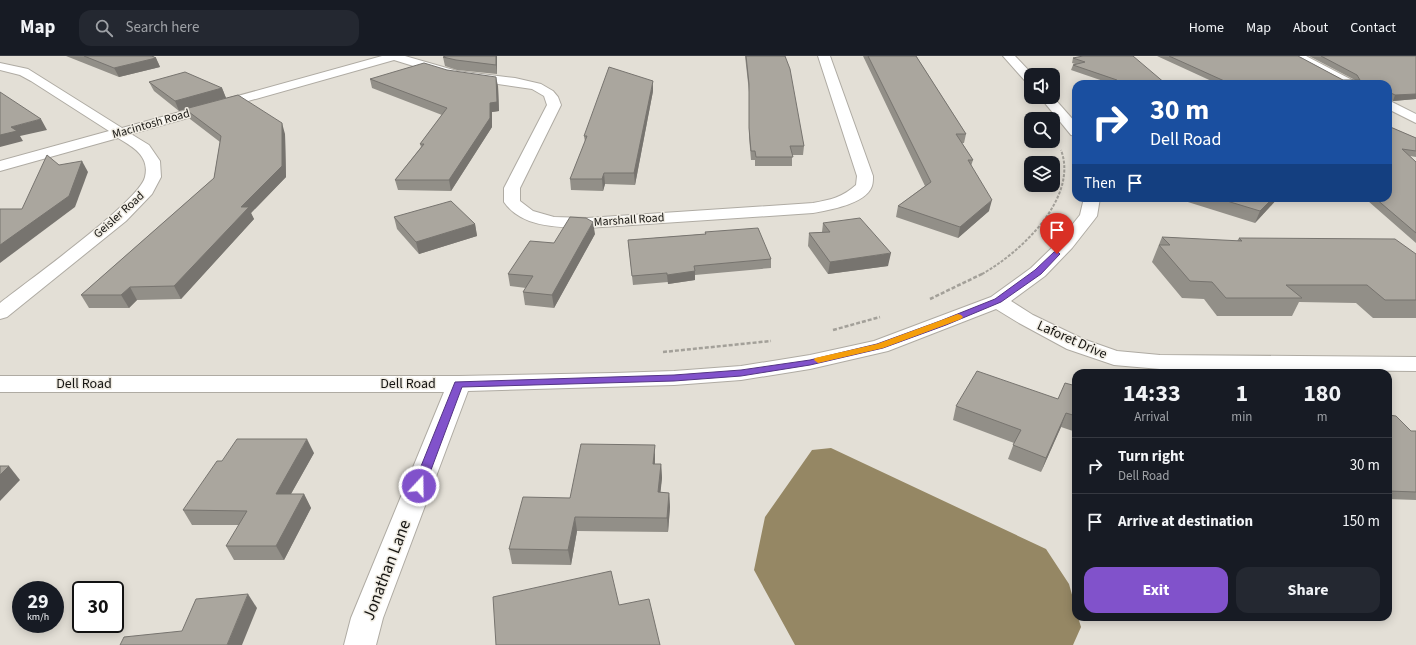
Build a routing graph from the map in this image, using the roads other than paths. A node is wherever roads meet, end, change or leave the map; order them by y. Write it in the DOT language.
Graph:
graph roads {
  1 [pos="395,56"];
  2 [pos="824,56"];
  3 [pos="1009,56"];
  4 [pos="1298,56"];
  5 [pos="0,66"];
  6 [pos="1024,72"];
  7 [pos="1343,80"];
  8 [pos="1052,104"];
  9 [pos="1392,106"];
  10 [pos="1416,119"];
  11 [pos="1072,127"];
  12 [pos="121,132"];
  13 [pos="0,166"];
  14 [pos="1091,202"];
  15 [pos="998,300"];
  16 [pos="0,313"];
  17 [pos="1416,364"];
  18 [pos="0,384"];
  19 [pos="459,384"];
  20 [pos="360,645"];
  1 -- 2 [label="street, Marshall Road"];
  1 -- 12 [label="street, Macintosh Road"];
  3 -- 6 [label="street"];
  4 -- 7 [label="street"];
  5 -- 12 [label="street, Geisler Road"];
  8 -- 11 [label="street"];
  9 -- 10 [label="street"];
  12 -- 13 [label="street, Macintosh Road"];
  12 -- 16 [label="street, Geisler Road"];
  14 -- 15 [label="street, Dell Road"];
  15 -- 17 [label="street, Laforet Drive"];
  15 -- 19 [label="street, Dell Road"];
  18 -- 19 [label="street, Dell Road"];
  19 -- 20 [label="street, Jonathan Lane"];
}
